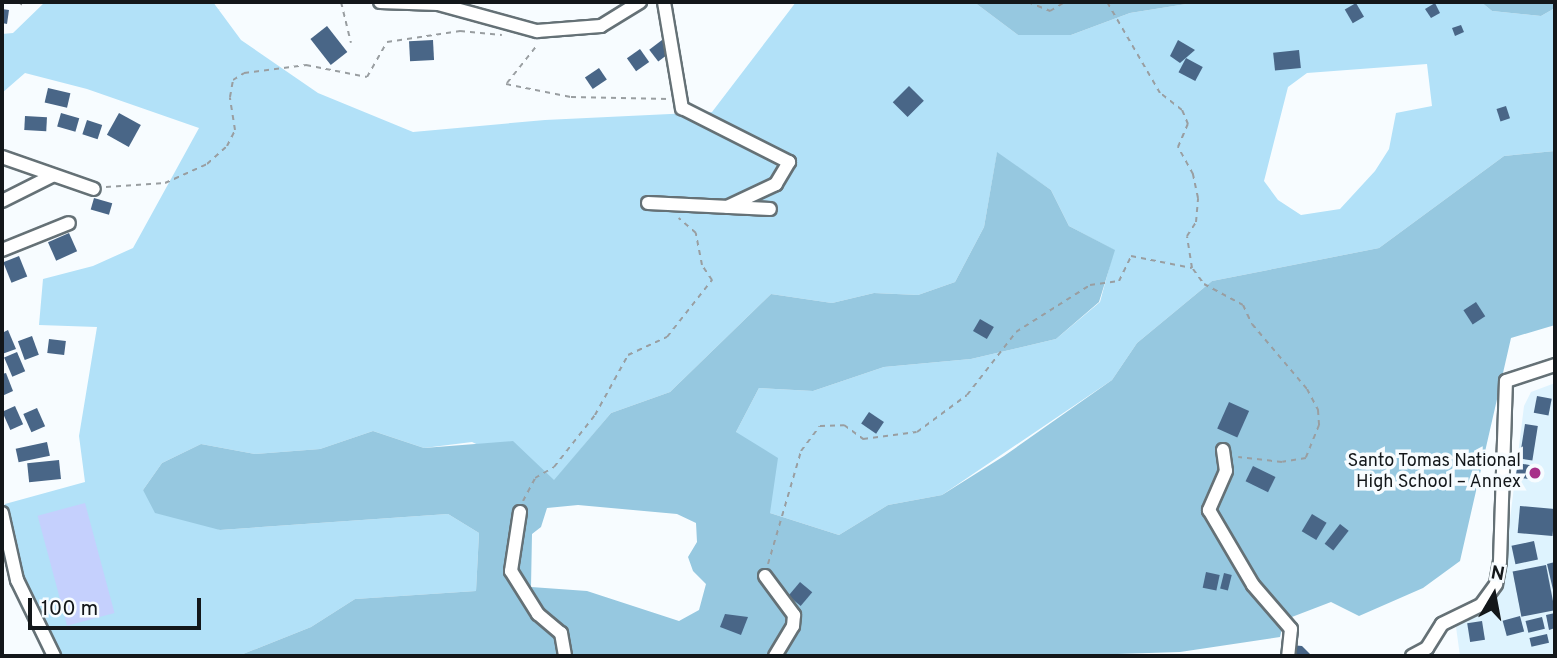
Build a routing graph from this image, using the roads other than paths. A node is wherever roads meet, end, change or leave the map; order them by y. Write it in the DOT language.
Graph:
graph roads {
  1 [pos="380,2"];
  2 [pos="640,2"];
  3 [pos="664,2"];
  4 [pos="2,157"];
  5 [pos="52,176"];
  6 [pos="94,189"];
  7 [pos="2,201"];
  8 [pos="648,203"];
  9 [pos="727,207"];
  10 [pos="770,209"];
  11 [pos="69,223"];
  12 [pos="2,250"];
  13 [pos="1555,365"];
  14 [pos="1224,456"];
  15 [pos="520,512"];
  16 [pos="2,513"];
  17 [pos="765,576"];
  18 [pos="54,656"];
  19 [pos="565,656"];
  20 [pos="775,656"];
  21 [pos="1288,656"];
  22 [pos="1412,656"];
  1 -- 2 [label="street"];
  3 -- 9 [label="street"];
  4 -- 5 [label="street"];
  5 -- 6 [label="street"];
  5 -- 7 [label="street"];
  8 -- 9 [label="street"];
  9 -- 10 [label="street"];
  11 -- 12 [label="street"];
  13 -- 22 [label="street"];
  14 -- 21 [label="street"];
  15 -- 19 [label="street"];
  16 -- 18 [label="street"];
  17 -- 20 [label="street"];
}
